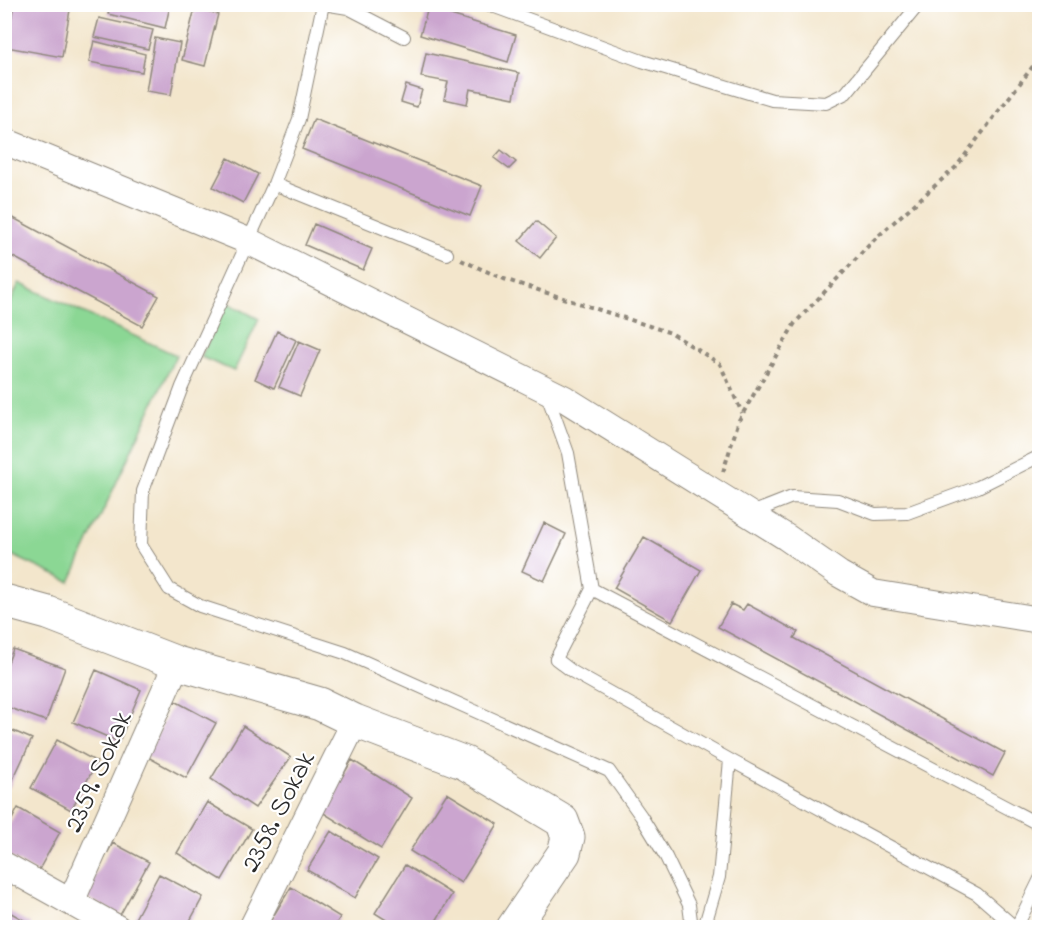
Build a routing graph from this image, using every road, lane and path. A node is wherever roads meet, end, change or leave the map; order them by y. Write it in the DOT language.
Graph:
graph roads {
  1 [pos="324,4"];
  2 [pos="372,4"];
  3 [pos="487,4"];
  4 [pos="919,4"];
  5 [pos="1036,4"];
  6 [pos="348,6"];
  7 [pos="1040,16"];
  8 [pos="404,37"];
  9 [pos="1040,57"];
  10 [pos="4,141"];
  11 [pos="274,184"];
  12 [pos="248,241"];
  13 [pos="447,254"];
  14 [pos="544,388"];
  15 [pos="742,414"];
  16 [pos="1040,456"];
  17 [pos="716,493"];
  18 [pos="749,514"];
  19 [pos="592,589"];
  20 [pos="4,601"];
  21 [pos="1040,620"];
  22 [pos="177,663"];
  23 [pos="356,721"];
  24 [pos="730,760"];
  25 [pos="1040,825"];
  26 [pos="4,865"];
  27 [pos="1040,879"];
  28 [pos="71,902"];
  29 [pos="117,927"];
  30 [pos="252,927"];
  31 [pos="513,927"];
  32 [pos="692,927"];
  33 [pos="704,927"];
  1 -- 6 [label="lane"];
  1 -- 11 [label="lane"];
  2 -- 6 [label="lane"];
  3 -- 4 [label="lane"];
  5 -- 7 [label="path"];
  6 -- 8 [label="lane"];
  9 -- 15 [label="path"];
  10 -- 12 [label="street"];
  11 -- 12 [label="lane"];
  11 -- 13 [label="lane"];
  12 -- 14 [label="street"];
  12 -- 32 [label="lane"];
  13 -- 15 [label="path"];
  14 -- 17 [label="street"];
  14 -- 19 [label="lane"];
  15 -- 17 [label="path"];
  16 -- 18 [label="lane"];
  17 -- 18 [label="street"];
  18 -- 21 [label="street"];
  19 -- 24 [label="lane"];
  19 -- 25 [label="lane"];
  20 -- 22 [label="street"];
  22 -- 23 [label="street"];
  22 -- 28 [label="street, 2359. Sokak"];
  23 -- 30 [label="street, 2358. Sokak"];
  23 -- 31 [label="street"];
  24 -- 27 [label="lane"];
  24 -- 33 [label="lane"];
  26 -- 28 [label="street"];
  28 -- 29 [label="street"];
}
